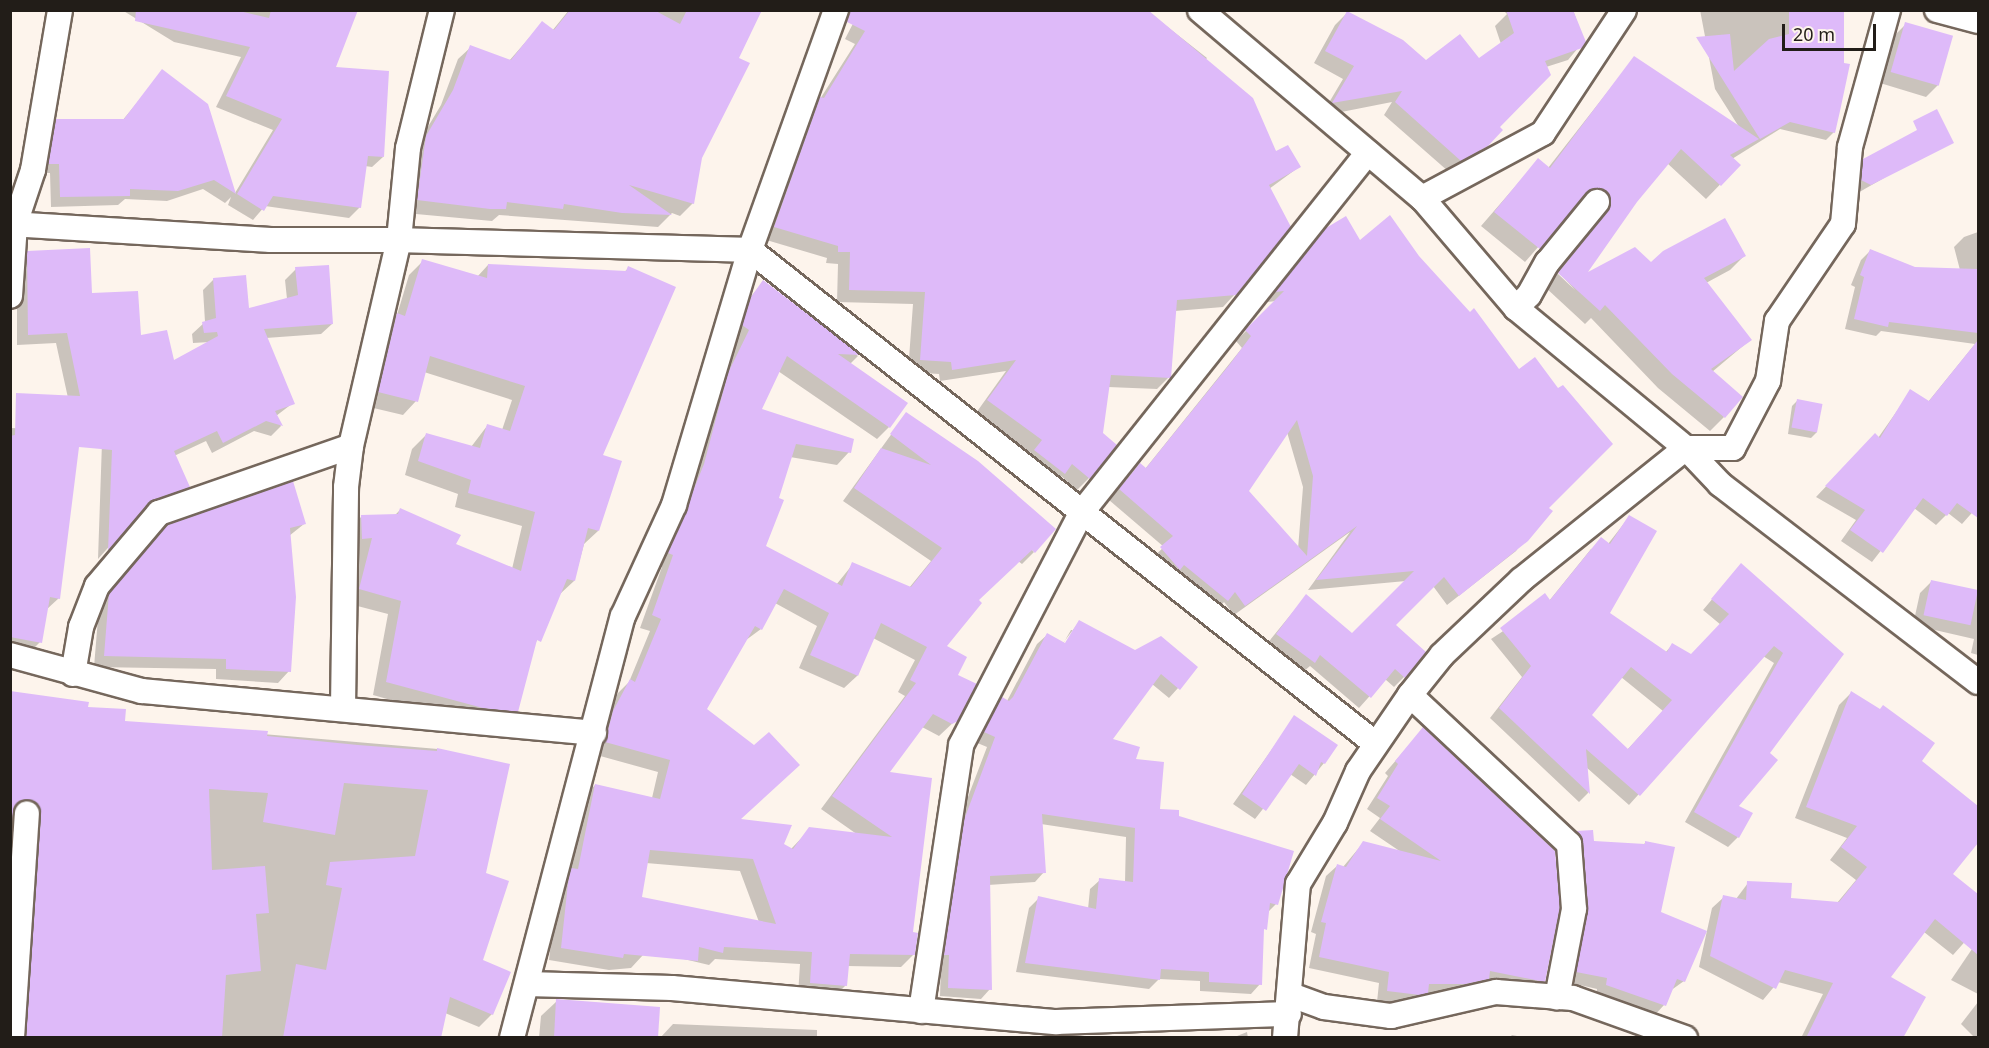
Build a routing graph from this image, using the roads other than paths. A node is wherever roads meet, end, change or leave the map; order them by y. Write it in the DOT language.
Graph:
graph roads {
  1 [pos="60,10"];
  2 [pos="442,10"];
  3 [pos="836,10"];
  4 [pos="1200,10"];
  5 [pos="1624,10"];
  6 [pos="1888,10"];
  7 [pos="1937,10"];
  8 [pos="1978,21"];
  9 [pos="1368,153"];
  10 [pos="1422,198"];
  11 [pos="1597,202"];
  12 [pos="13,224"];
  13 [pos="399,240"];
  14 [pos="750,250"];
  15 [pos="10,296"];
  16 [pos="1516,308"];
  17 [pos="351,446"];
  18 [pos="1686,448"];
  19 [pos="1082,512"];
  20 [pos="10,655"];
  21 [pos="73,674"];
  22 [pos="1978,682"];
  23 [pos="1410,695"];
  24 [pos="343,708"];
  25 [pos="594,733"];
  26 [pos="1376,744"];
  27 [pos="27,814"];
  28 [pos="527,984"];
  29 [pos="1557,997"];
  30 [pos="1290,1005"];
  31 [pos="921,1011"];
  32 [pos="12,1038"];
  33 [pos="512,1038"];
  34 [pos="1285,1038"];
  35 [pos="1685,1038"];
  1 -- 12 [label="street"];
  2 -- 13 [label="street"];
  3 -- 14 [label="street"];
  4 -- 9 [label="street"];
  5 -- 10 [label="street"];
  6 -- 18 [label="street"];
  7 -- 8 [label="street"];
  9 -- 10 [label="street"];
  9 -- 19 [label="street"];
  10 -- 16 [label="street"];
  11 -- 16 [label="street"];
  12 -- 13 [label="street"];
  12 -- 15 [label="street"];
  13 -- 14 [label="street"];
  13 -- 17 [label="street"];
  14 -- 19 [label="street"];
  14 -- 25 [label="street"];
  16 -- 18 [label="street"];
  17 -- 21 [label="street"];
  17 -- 24 [label="street"];
  18 -- 22 [label="street"];
  18 -- 23 [label="street"];
  19 -- 26 [label="street"];
  19 -- 31 [label="street"];
  20 -- 21 [label="street"];
  21 -- 24 [label="street"];
  23 -- 26 [label="street"];
  23 -- 29 [label="street"];
  24 -- 25 [label="street"];
  25 -- 28 [label="street"];
  26 -- 30 [label="street"];
  27 -- 32 [label="street"];
  28 -- 31 [label="street"];
  28 -- 33 [label="street"];
  29 -- 30 [label="street"];
  29 -- 35 [label="street"];
  30 -- 31 [label="street"];
  30 -- 34 [label="street"];
}
